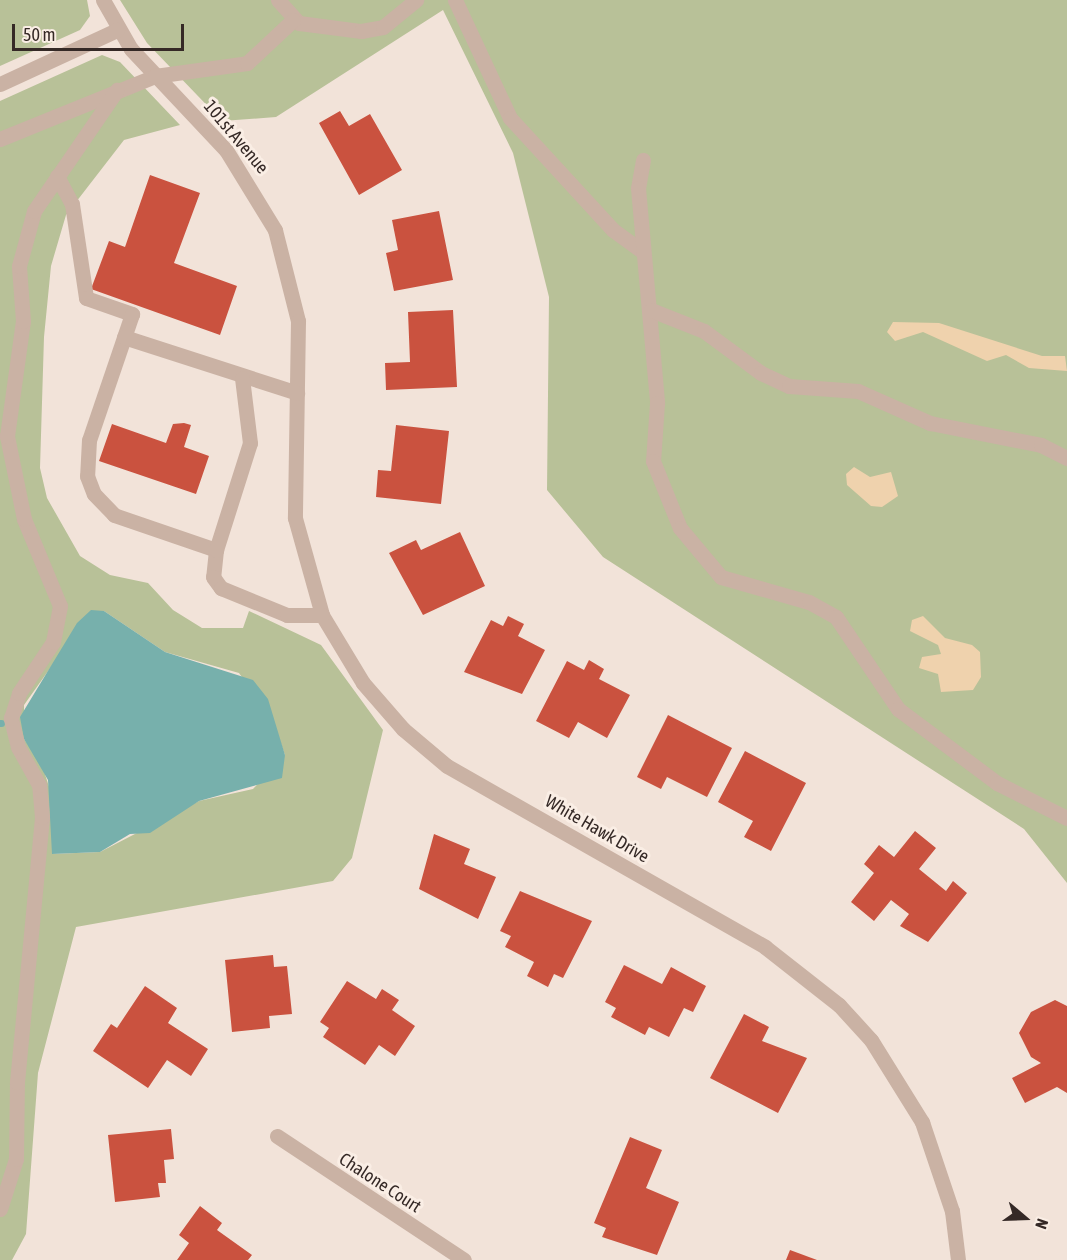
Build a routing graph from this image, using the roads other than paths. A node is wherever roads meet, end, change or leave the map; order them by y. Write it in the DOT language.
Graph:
graph roads {
  1 [pos="103,0"];
  2 [pos="278,0"];
  3 [pos="416,0"];
  4 [pos="455,0"];
  5 [pos="293,20"];
  6 [pos="117,30"];
  7 [pos="155,76"];
  8 [pos="0,84"];
  9 [pos="117,90"];
  10 [pos="0,139"];
  11 [pos="643,160"];
  12 [pos="57,176"];
  13 [pos="642,251"];
  14 [pos="651,310"];
  15 [pos="124,337"];
  16 [pos="242,378"];
  17 [pos="297,393"];
  18 [pos="1067,458"];
  19 [pos="216,550"];
  20 [pos="322,615"];
  21 [pos="1067,818"];
  22 [pos="277,1136"];
  23 [pos="0,1209"];
  24 [pos="464,1260"];
  25 [pos="958,1260"];
  1 -- 6 [label="street, 101st Avenue"];
  2 -- 5 [label="street"];
  3 -- 5 [label="street"];
  4 -- 13 [label="street"];
  5 -- 7 [label="street"];
  6 -- 7 [label="street, 101st Avenue"];
  6 -- 8 [label="street"];
  7 -- 9 [label="street"];
  7 -- 17 [label="street, 101st Avenue"];
  9 -- 10 [label="street"];
  9 -- 12 [label="street"];
  11 -- 13 [label="street"];
  12 -- 15 [label="street"];
  12 -- 23 [label="street"];
  13 -- 14 [label="street"];
  14 -- 18 [label="street"];
  14 -- 21 [label="street"];
  15 -- 16 [label="street"];
  15 -- 19 [label="street"];
  16 -- 17 [label="street"];
  16 -- 19 [label="street"];
  17 -- 20 [label="street, White Hawk Drive"];
  19 -- 20 [label="street"];
  20 -- 25 [label="street, White Hawk Drive"];
  22 -- 24 [label="street, Chalone Court"];
}
